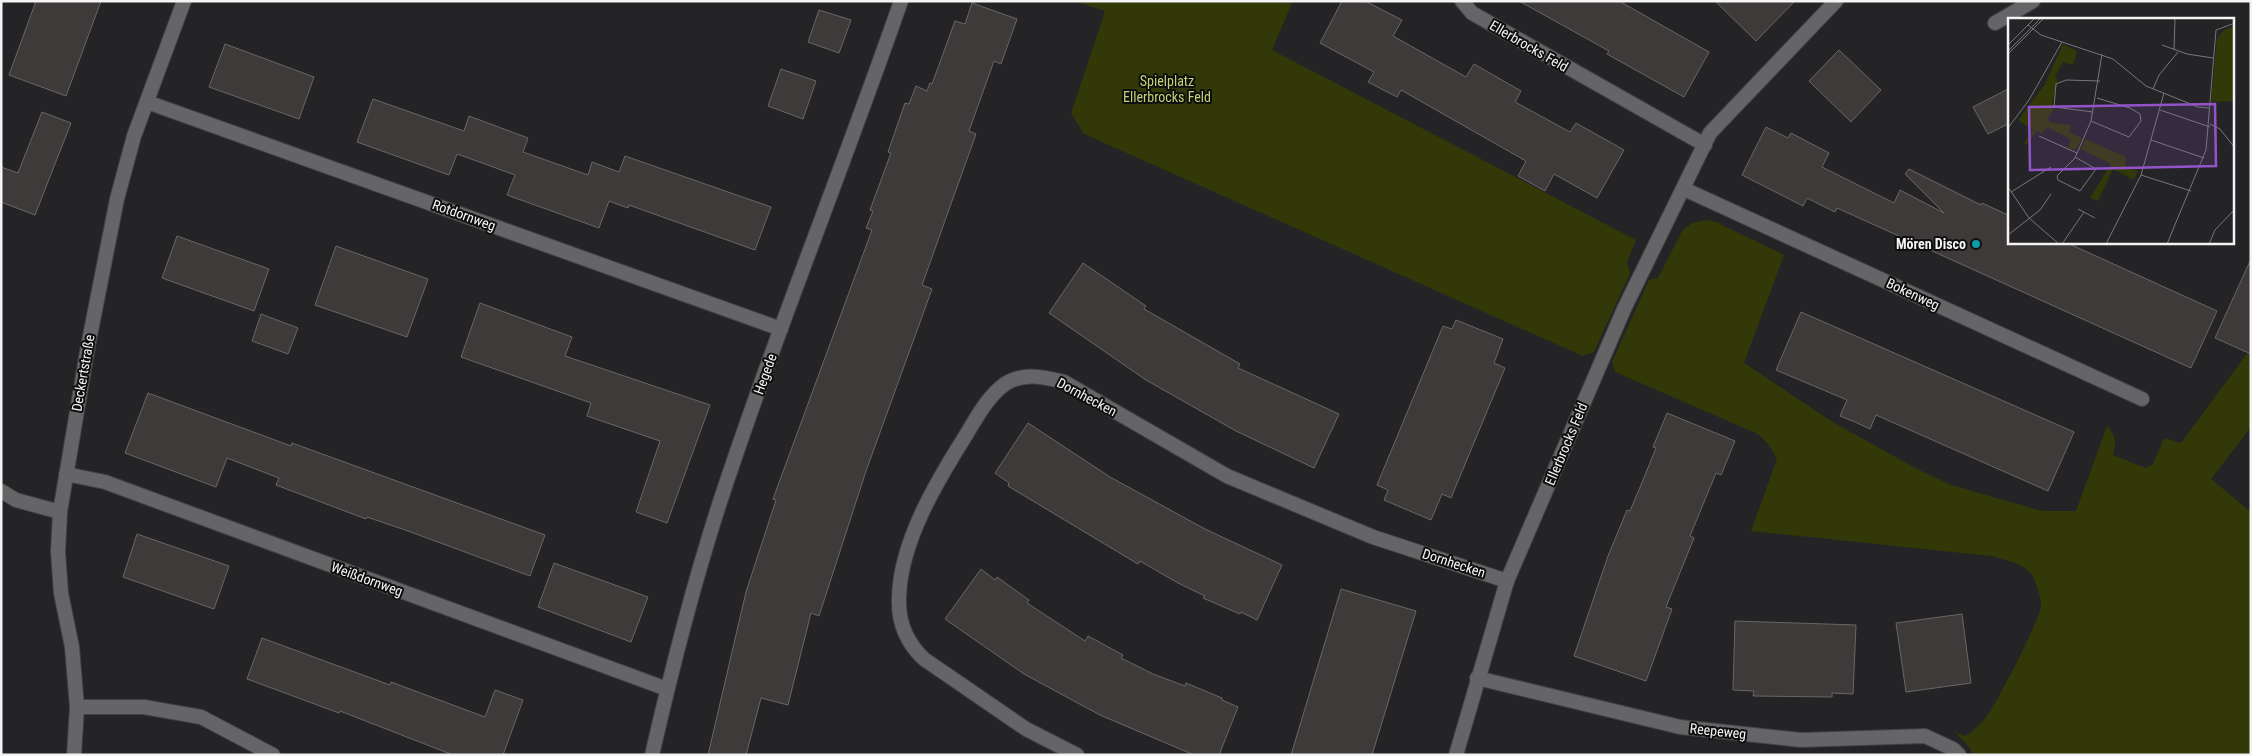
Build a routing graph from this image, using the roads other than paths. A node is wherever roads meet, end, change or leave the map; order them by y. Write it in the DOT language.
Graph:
graph roads {
  1 [pos="184,1"];
  2 [pos="901,1"];
  3 [pos="1462,1"];
  4 [pos="1836,1"];
  5 [pos="2033,1"];
  6 [pos="1994,23"];
  7 [pos="147,102"];
  8 [pos="1704,145"];
  9 [pos="1684,189"];
  10 [pos="781,329"];
  11 [pos="2142,399"];
  12 [pos="66,474"];
  13 [pos="1,491"];
  14 [pos="60,512"];
  15 [pos="1507,581"];
  16 [pos="1477,678"];
  17 [pos="667,689"];
  18 [pos="76,707"];
  19 [pos="74,755"];
  20 [pos="273,755"];
  21 [pos="652,755"];
  22 [pos="1078,755"];
  23 [pos="1456,755"];
  24 [pos="1959,755"];
  1 -- 7 [label="street, Deckertstraße"];
  2 -- 10 [label="street, Hegede"];
  3 -- 8 [label="street, Ellerbrocks Feld"];
  4 -- 8 [label="street, Ellerbrocks Feld"];
  5 -- 6 [label="street"];
  7 -- 10 [label="street, Rotdornweg"];
  7 -- 12 [label="street, Deckertstraße"];
  8 -- 9 [label="street, Ellerbrocks Feld"];
  9 -- 11 [label="street, Bokenweg"];
  9 -- 15 [label="street, Ellerbrocks Feld"];
  10 -- 17 [label="street, Hegede"];
  12 -- 14 [label="street, Deckertstraße"];
  12 -- 17 [label="street, Weißdornweg"];
  13 -- 14 [label="street"];
  14 -- 18 [label="street, Deckertstraße"];
  15 -- 16 [label="street, Ellerbrocks Feld"];
  15 -- 22 [label="street, Dornhecken"];
  16 -- 23 [label="street, Ellerbrocks Feld"];
  16 -- 24 [label="street, Reepeweg"];
  17 -- 21 [label="street, Hegede"];
  18 -- 19 [label="street, Deckertstraße"];
  18 -- 20 [label="street"];
}
